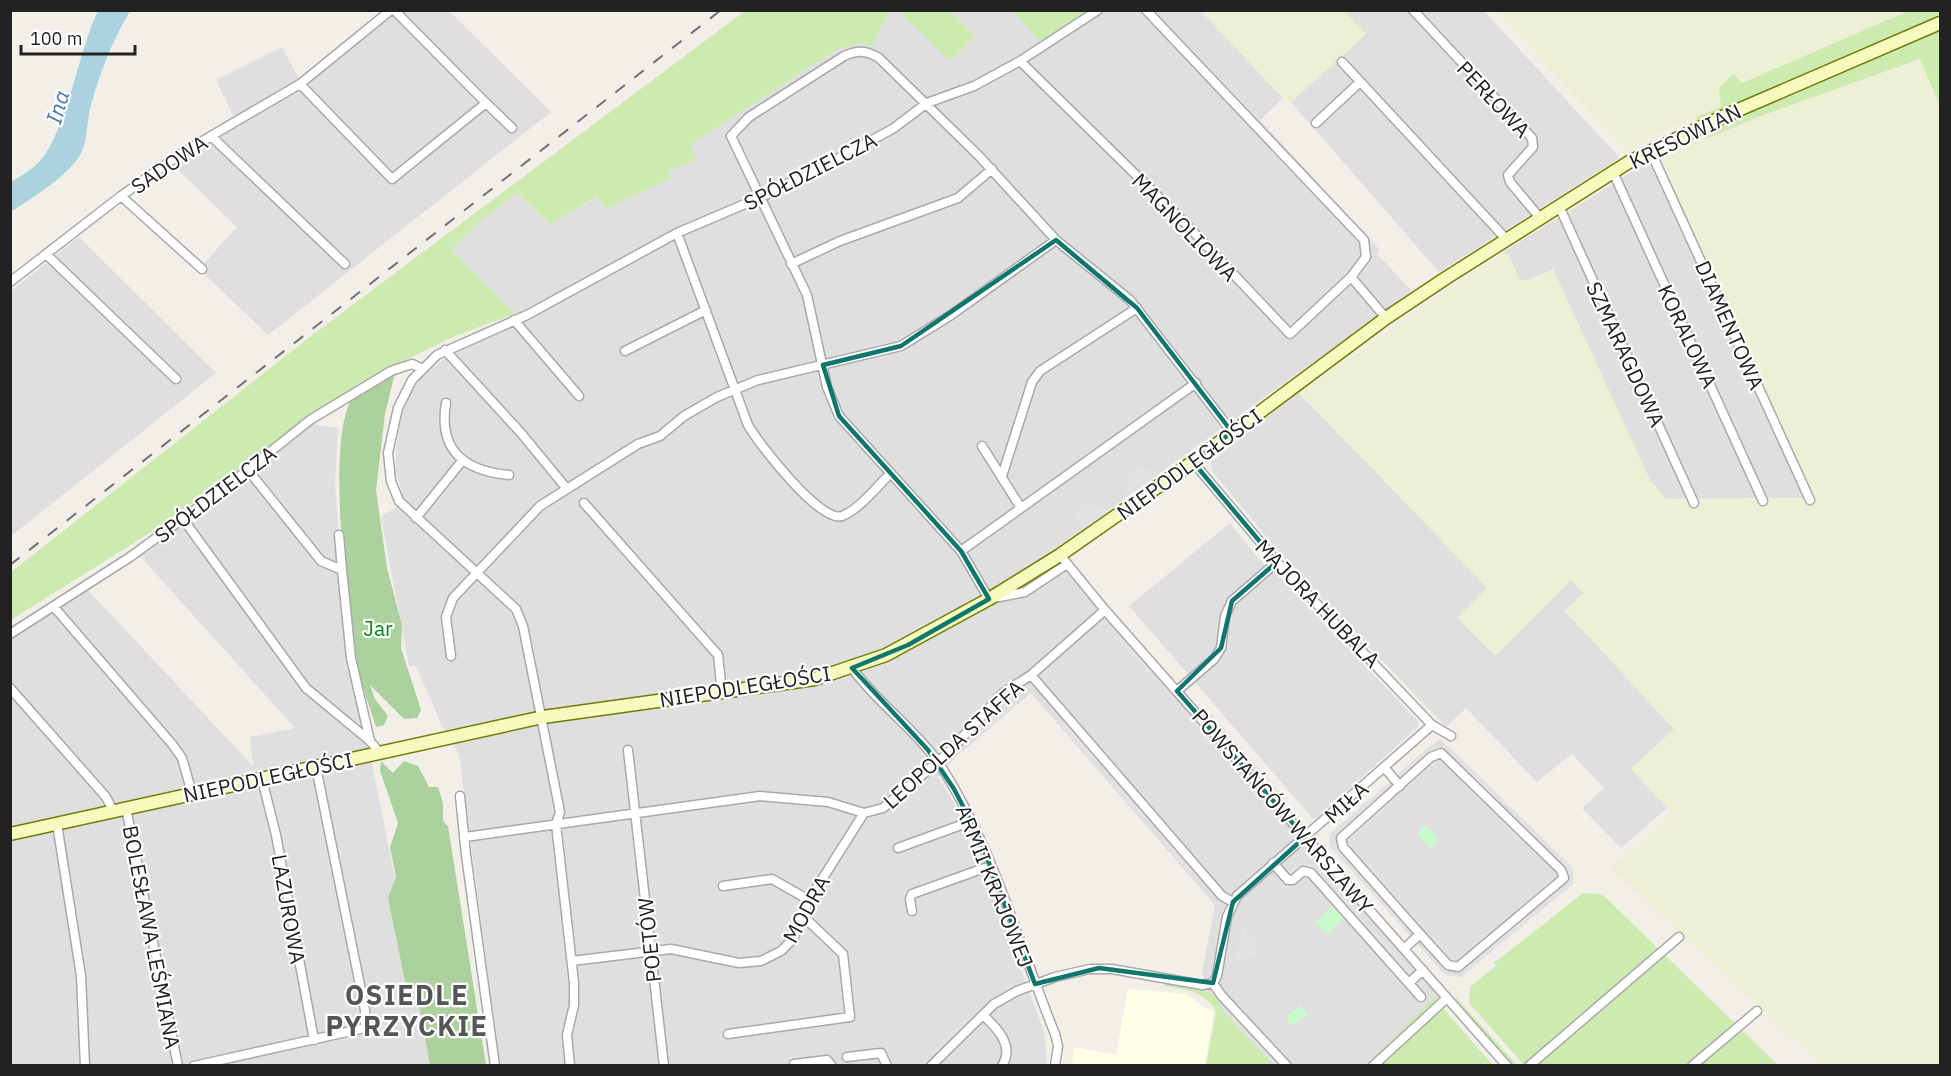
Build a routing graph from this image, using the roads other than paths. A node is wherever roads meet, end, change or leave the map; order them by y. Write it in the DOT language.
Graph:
graph roads {
  1 [pos="393,10"];
  2 [pos="1098,10"];
  3 [pos="1146,10"];
  4 [pos="1413,10"];
  5 [pos="1941,23"];
  6 [pos="1020,61"];
  7 [pos="1342,62"];
  8 [pos="1360,82"];
  9 [pos="300,84"];
  10 [pos="486,103"];
  11 [pos="927,103"];
  12 [pos="1316,123"];
  13 [pos="512,128"];
  14 [pos="211,136"];
  15 [pos="1650,150"];
  16 [pos="992,169"];
  17 [pos="1613,172"];
  18 [pos="121,195"];
  19 [pos="759,198"];
  20 [pos="1559,206"];
  21 [pos="1540,218"];
  22 [pos="677,233"];
  23 [pos="1056,240"];
  24 [pos="1507,240"];
  25 [pos="46,254"];
  26 [pos="345,264"];
  27 [pos="791,264"];
  28 [pos="202,269"];
  29 [pos="1351,277"];
  30 [pos="1446,278"];
  31 [pos="10,282"];
  32 [pos="1137,308"];
  33 [pos="706,309"];
  34 [pos="1386,318"];
  35 [pos="514,320"];
  36 [pos="445,350"];
  37 [pos="625,351"];
  38 [pos="823,365"];
  39 [pos="421,368"];
  40 [pos="176,380"];
  41 [pos="1196,383"];
  42 [pos="736,387"];
  43 [pos="579,396"];
  44 [pos="446,403"];
  45 [pos="1232,432"];
  46 [pos="982,446"];
  47 [pos="462,461"];
  48 [pos="1193,462"];
  49 [pos="248,470"];
  50 [pos="891,473"];
  51 [pos="509,475"];
  52 [pos="1002,476"];
  53 [pos="567,489"];
  54 [pos="1810,500"];
  55 [pos="1763,501"];
  56 [pos="1694,502"];
  57 [pos="584,503"];
  58 [pos="1022,508"];
  59 [pos="416,518"];
  60 [pos="183,519"];
  61 [pos="339,535"];
  62 [pos="961,551"];
  63 [pos="1064,560"];
  64 [pos="1277,562"];
  65 [pos="342,570"];
  66 [pos="477,573"];
  67 [pos="989,599"];
  68 [pos="54,607"];
  69 [pos="1105,610"];
  70 [pos="10,634"];
  71 [pos="451,656"];
  72 [pos="852,668"];
  73 [pos="1031,675"];
  74 [pos="10,688"];
  75 [pos="1177,691"];
  76 [pos="722,693"];
  77 [pos="543,717"];
  78 [pos="1432,724"];
  79 [pos="1451,736"];
  80 [pos="370,741"];
  81 [pos="628,750"];
  82 [pos="380,753"];
  83 [pos="937,761"];
  84 [pos="316,767"];
  85 [pos="1384,767"];
  86 [pos="262,778"];
  87 [pos="1400,786"];
  88 [pos="192,793"];
  89 [pos="460,796"];
  90 [pos="126,808"];
  91 [pos="113,811"];
  92 [pos="636,813"];
  93 [pos="864,813"];
  94 [pos="972,820"];
  95 [pos="57,824"];
  96 [pos="556,824"];
  97 [pos="10,834"];
  98 [pos="465,837"];
  99 [pos="1305,837"];
  100 [pos="898,848"];
  101 [pos="1273,863"];
  102 [pos="990,866"];
  103 [pos="723,886"];
  104 [pos="809,900"];
  105 [pos="1233,902"];
  106 [pos="912,911"];
  107 [pos="804,917"];
  108 [pos="1420,934"];
  109 [pos="1679,938"];
  110 [pos="1404,949"];
  111 [pos="650,951"];
  112 [pos="572,961"];
  113 [pos="1423,970"];
  114 [pos="1213,983"];
  115 [pos="1409,983"];
  116 [pos="1035,984"];
  117 [pos="1421,997"];
  118 [pos="1447,998"];
  119 [pos="1757,1011"];
  120 [pos="983,1015"];
  121 [pos="728,1034"];
  122 [pos="314,1040"];
  123 [pos="847,1057"];
  124 [pos="794,1064"];
  125 [pos="85,1065"];
  126 [pos="178,1065"];
  127 [pos="194,1065"];
  128 [pos="495,1065"];
  129 [pos="570,1065"];
  130 [pos="664,1065"];
  131 [pos="832,1065"];
  132 [pos="887,1065"];
  133 [pos="931,1065"];
  134 [pos="1002,1065"];
  135 [pos="1055,1065"];
  136 [pos="1287,1065"];
  137 [pos="1373,1065"];
  138 [pos="1507,1065"];
  139 [pos="1529,1065"];
  140 [pos="1692,1065"];
  1 -- 9 [label="street, SADOWA"];
  1 -- 10 [label="street, SADOWA"];
  2 -- 6 [label="street, SPÓŁDZIELCZA"];
  3 -- 29 [label="street, MAGNOLIOWA"];
  4 -- 21 [label="street, PERŁOWA"];
  5 -- 15 [label="street, KRESOWIAN"];
  6 -- 11 [label="street, SPÓŁDZIELCZA"];
  6 -- 29 [label="street, MAGNOLIOWA"];
  7 -- 8 [label="street"];
  8 -- 12 [label="street"];
  8 -- 24 [label="street"];
  9 -- 10 [label="street"];
  9 -- 14 [label="street, SADOWA"];
  10 -- 13 [label="street, SADOWA"];
  11 -- 16 [label="street"];
  11 -- 19 [label="street, SPÓŁDZIELCZA"];
  11 -- 19 [label="street"];
  14 -- 18 [label="street, SADOWA"];
  14 -- 26 [label="street"];
  15 -- 17 [label="street, KRESOWIAN"];
  15 -- 54 [label="street, DIAMENTOWA"];
  16 -- 23 [label="street"];
  16 -- 27 [label="street"];
  17 -- 20 [label="street, KRESOWIAN"];
  17 -- 55 [label="street, KORALOWA"];
  18 -- 25 [label="street, SADOWA"];
  18 -- 28 [label="street"];
  19 -- 22 [label="street, SPÓŁDZIELCZA"];
  19 -- 27 [label="street"];
  20 -- 21 [label="street, KRESOWIAN"];
  20 -- 56 [label="street, SZMARAGDOWA"];
  21 -- 24 [label="street, KRESOWIAN"];
  22 -- 33 [label="street"];
  22 -- 35 [label="street, SPÓŁDZIELCZA"];
  23 -- 32 [label="street"];
  23 -- 38 [label="street"];
  24 -- 30 [label="street, KRESOWIAN"];
  25 -- 31 [label="street, SADOWA"];
  25 -- 40 [label="street"];
  27 -- 38 [label="street"];
  29 -- 34 [label="street"];
  30 -- 34 [label="street, NIEPODLEGŁOŚCI"];
  32 -- 41 [label="street"];
  32 -- 52 [label="street"];
  33 -- 37 [label="street"];
  33 -- 42 [label="street"];
  34 -- 45 [label="street, NIEPODLEGŁOŚCI"];
  35 -- 36 [label="street, SPÓŁDZIELCZA"];
  35 -- 43 [label="street"];
  36 -- 39 [label="street, SPÓŁDZIELCZA"];
  36 -- 53 [label="street"];
  38 -- 42 [label="street"];
  38 -- 50 [label="street"];
  39 -- 49 [label="street, SPÓŁDZIELCZA"];
  39 -- 59 [label="street"];
  41 -- 45 [label="street"];
  41 -- 58 [label="street"];
  42 -- 50 [label="street"];
  42 -- 53 [label="street"];
  44 -- 47 [label="street"];
  45 -- 48 [label="street, NIEPODLEGŁOŚCI"];
  46 -- 52 [label="street"];
  47 -- 51 [label="street"];
  47 -- 59 [label="street"];
  48 -- 63 [label="street, NIEPODLEGŁOŚCI"];
  48 -- 64 [label="street, MAJORA HUBALA"];
  49 -- 60 [label="street, SPÓŁDZIELCZA"];
  49 -- 65 [label="street"];
  50 -- 62 [label="street"];
  52 -- 58 [label="street"];
  53 -- 66 [label="street"];
  57 -- 76 [label="street"];
  58 -- 62 [label="street"];
  59 -- 66 [label="street"];
  60 -- 68 [label="street, SPÓŁDZIELCZA"];
  60 -- 80 [label="street"];
  61 -- 65 [label="street"];
  62 -- 67 [label="street"];
  63 -- 67 [label="street, NIEPODLEGŁOŚCI"];
  63 -- 69 [label="street, POWSTAŃCÓW WARSZAWY"];
  64 -- 75 [label="street"];
  64 -- 78 [label="street, MAJORA HUBALA"];
  65 -- 80 [label="street"];
  66 -- 71 [label="street"];
  66 -- 77 [label="street"];
  67 -- 72 [label="street, NIEPODLEGŁOŚCI"];
  68 -- 70 [label="street, SPÓŁDZIELCZA"];
  68 -- 88 [label="street"];
  69 -- 73 [label="street, LEOPOLDA STAFFA"];
  69 -- 75 [label="street, POWSTAŃCÓW WARSZAWY"];
  72 -- 76 [label="street, NIEPODLEGŁOŚCI"];
  72 -- 83 [label="street, ARMII KRAJOWEJ"];
  73 -- 83 [label="street, LEOPOLDA STAFFA"];
  73 -- 105 [label="street"];
  74 -- 91 [label="street"];
  75 -- 99 [label="street, POWSTAŃCÓW WARSZAWY"];
  76 -- 77 [label="street, NIEPODLEGŁOŚCI"];
  77 -- 82 [label="street, NIEPODLEGŁOŚCI"];
  77 -- 96 [label="street"];
  78 -- 79 [label="street, MAJORA HUBALA"];
  78 -- 85 [label="street, MIŁA"];
  80 -- 82 [label="street"];
  81 -- 92 [label="street"];
  82 -- 84 [label="street, NIEPODLEGŁOŚCI"];
  83 -- 93 [label="street, LEOPOLDA STAFFA"];
  83 -- 94 [label="street, ARMII KRAJOWEJ"];
  84 -- 86 [label="street, NIEPODLEGŁOŚCI"];
  84 -- 122 [label="street"];
  85 -- 87 [label="street"];
  85 -- 99 [label="street, MIŁA"];
  86 -- 88 [label="street, NIEPODLEGŁOŚCI"];
  86 -- 122 [label="street, LAZUROWA"];
  87 -- 108 [label="street"];
  87 -- 108 [label="street"];
  88 -- 90 [label="street, NIEPODLEGŁOŚCI"];
  89 -- 98 [label="street"];
  90 -- 91 [label="street, NIEPODLEGŁOŚCI"];
  90 -- 126 [label="street, BOLESŁAWA LEŚMIANA"];
  91 -- 95 [label="street, NIEPODLEGŁOŚCI"];
  92 -- 93 [label="street, LEOPOLDA STAFFA"];
  92 -- 96 [label="street, LEOPOLDA STAFFA"];
  92 -- 111 [label="street, POETÓW"];
  93 -- 104 [label="street, MODRA"];
  94 -- 100 [label="street"];
  94 -- 102 [label="street, ARMII KRAJOWEJ"];
  95 -- 97 [label="street, NIEPODLEGŁOŚCI"];
  95 -- 125 [label="street"];
  96 -- 98 [label="street, LEOPOLDA STAFFA"];
  96 -- 112 [label="street"];
  98 -- 128 [label="street"];
  99 -- 101 [label="street, MIŁA"];
  99 -- 110 [label="street, POWSTAŃCÓW WARSZAWY"];
  101 -- 105 [label="street, MIŁA"];
  101 -- 115 [label="street"];
  102 -- 106 [label="street"];
  102 -- 116 [label="street, ARMII KRAJOWEJ"];
  103 -- 104 [label="street"];
  104 -- 107 [label="street, MODRA"];
  105 -- 114 [label="street"];
  107 -- 111 [label="street, MODRA"];
  107 -- 121 [label="street"];
  108 -- 110 [label="street"];
  109 -- 139 [label="street"];
  110 -- 113 [label="street, POWSTAŃCÓW WARSZAWY"];
  111 -- 112 [label="street, MODRA"];
  111 -- 130 [label="street, POETÓW"];
  112 -- 129 [label="street"];
  113 -- 115 [label="street"];
  113 -- 118 [label="street, POWSTAŃCÓW WARSZAWY"];
  114 -- 116 [label="street"];
  114 -- 136 [label="street"];
  115 -- 117 [label="street"];
  116 -- 120 [label="street"];
  116 -- 135 [label="street, ARMII KRAJOWEJ"];
  118 -- 137 [label="street"];
  118 -- 138 [label="street, POWSTAŃCÓW WARSZAWY"];
  119 -- 140 [label="street"];
  120 -- 133 [label="street"];
  120 -- 134 [label="street"];
  122 -- 127 [label="street"];
  123 -- 132 [label="street"];
  124 -- 131 [label="street"];
}
